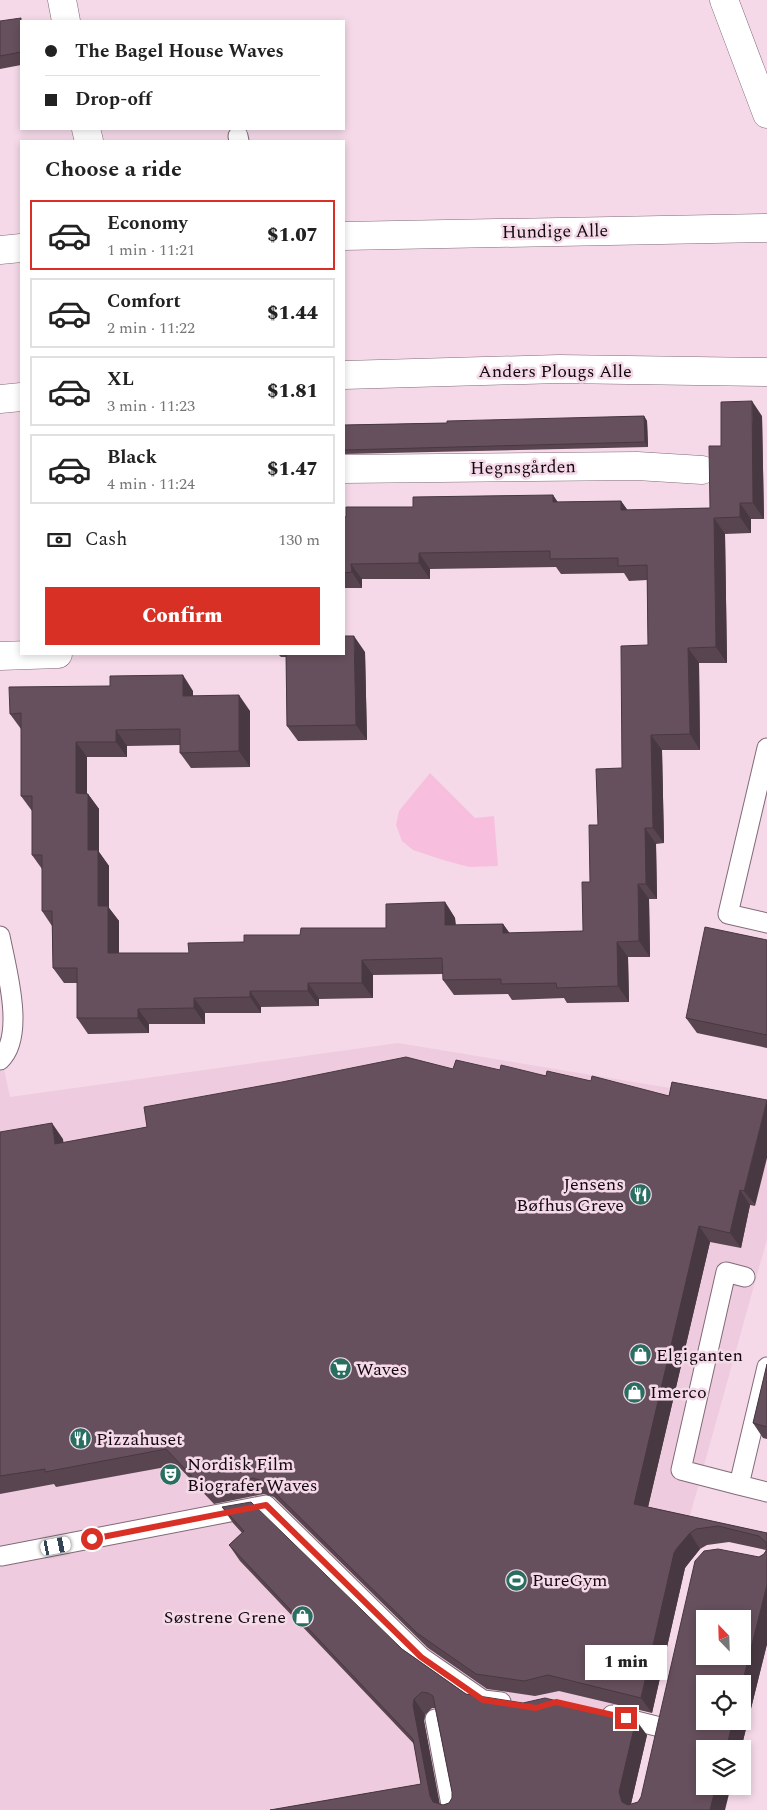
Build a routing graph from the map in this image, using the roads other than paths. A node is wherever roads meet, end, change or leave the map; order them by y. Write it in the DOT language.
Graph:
graph roads {
  1 [pos="62,0"];
  2 [pos="724,0"];
  3 [pos="66,20"];
  4 [pos="767,114"];
  5 [pos="767,228"];
  6 [pos="345,236"];
  7 [pos="20,248"];
  8 [pos="0,250"];
  9 [pos="767,372"];
  10 [pos="345,375"];
  11 [pos="20,397"];
  12 [pos="0,399"];
  13 [pos="345,470"];
  14 [pos="702,470"];
  15 [pos="29,655"];
  16 [pos="0,656"];
  17 [pos="767,748"];
  18 [pos="767,923"];
  19 [pos="0,936"];
  20 [pos="0,1060"];
  21 [pos="745,1277"];
  22 [pos="767,1367"];
  23 [pos="739,1485"];
  24 [pos="767,1492"];
  25 [pos="2,1556"];
  26 [pos="518,1706"];
  27 [pos="594,1711"];
  28 [pos="435,1719"];
  29 [pos="660,1726"];
  30 [pos="452,1810"];
  1 -- 3 [label="street"];
  2 -- 4 [label="street"];
  5 -- 6 [label="street, Hundige Alle"];
  7 -- 8 [label="street"];
  9 -- 10 [label="street, Anders Plougs Alle"];
  11 -- 12 [label="street"];
  13 -- 14 [label="street, Hegnsgården"];
  15 -- 16 [label="street"];
  17 -- 18 [label="lane"];
  19 -- 20 [label="lane"];
  21 -- 23 [label="lane"];
  22 -- 23 [label="lane"];
  23 -- 24 [label="lane"];
  25 -- 26 [label="lane"];
  27 -- 29 [label="lane"];
  28 -- 30 [label="lane"];
}
